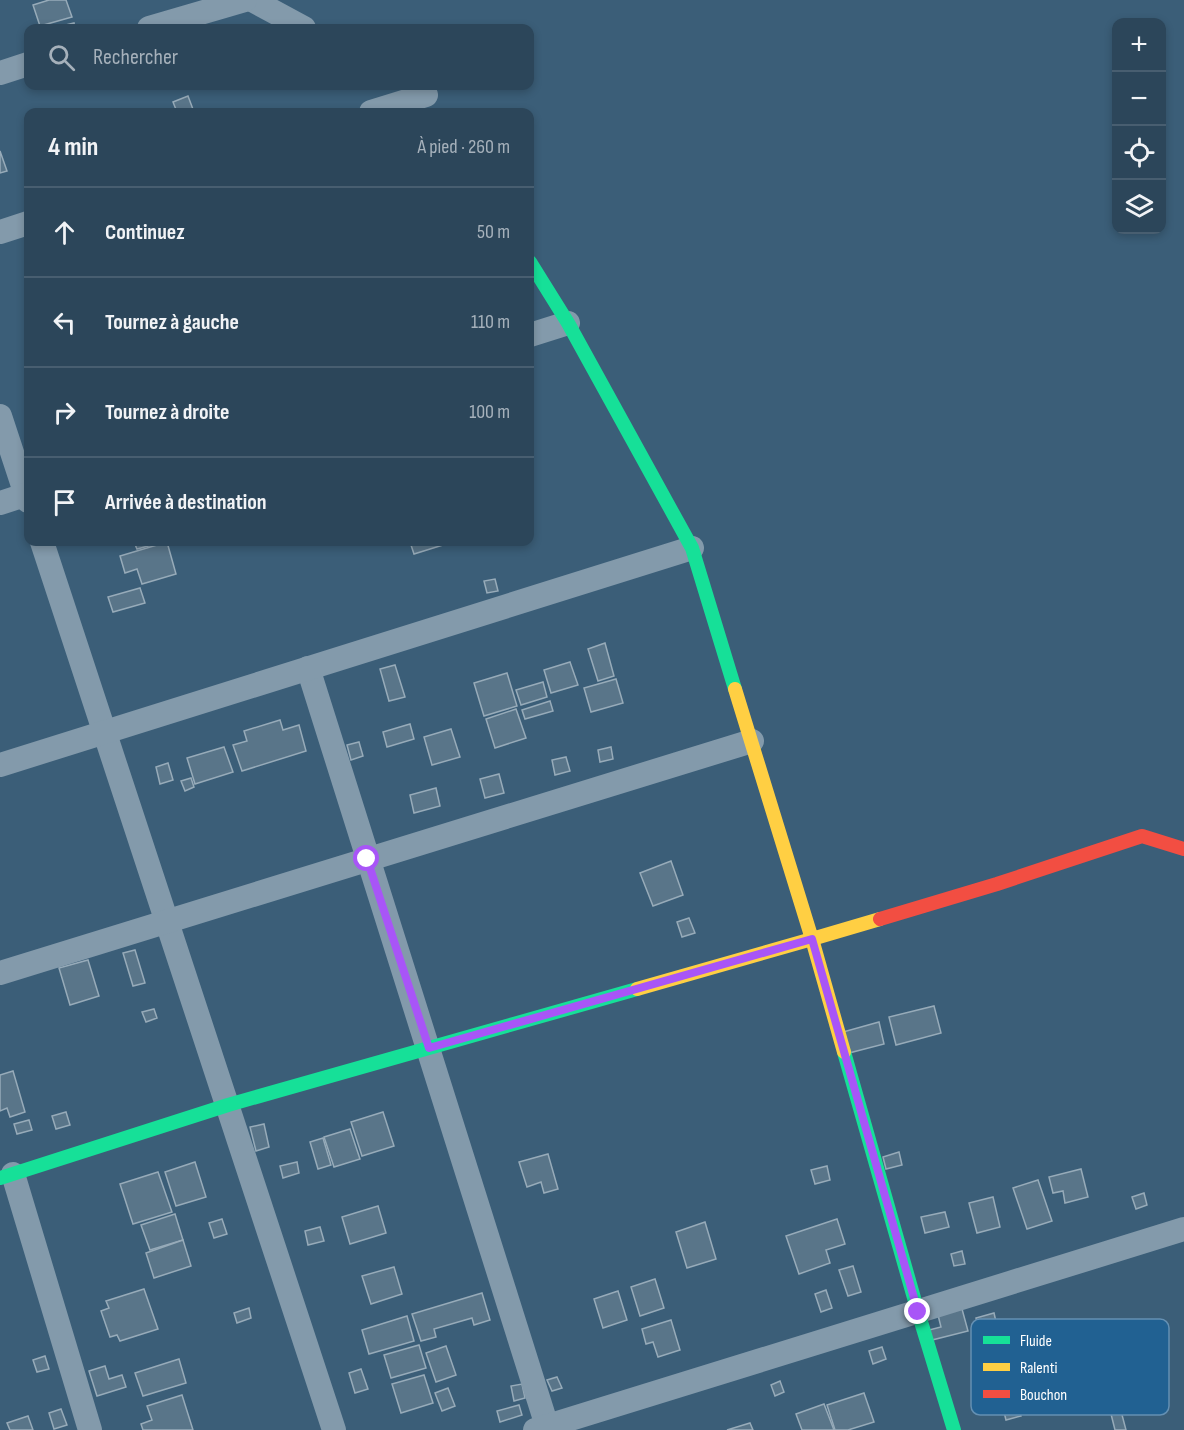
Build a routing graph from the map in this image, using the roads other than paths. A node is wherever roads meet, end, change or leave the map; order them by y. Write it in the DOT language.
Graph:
graph roads {
  1 [pos="245,0"];
  2 [pos="252,0"];
  3 [pos="163,24"];
  4 [pos="297,24"];
  5 [pos="24,65"];
  6 [pos="0,73"];
  7 [pos="424,98"];
  8 [pos="386,108"];
  9 [pos="24,224"];
  10 [pos="0,232"];
  11 [pos="534,268"];
  12 [pos="568,323"];
  13 [pos="534,334"];
  14 [pos="0,416"];
  15 [pos="24,485"];
  16 [pos="24,497"];
  17 [pos="0,503"];
  18 [pos="43,546"];
  19 [pos="692,548"];
  20 [pos="308,668"];
  21 [pos="105,732"];
  22 [pos="752,741"];
  23 [pos="0,765"];
  24 [pos="1184,849"];
  25 [pos="367,859"];
  26 [pos="168,920"];
  27 [pos="812,939"];
  28 [pos="0,973"];
  29 [pos="429,1048"];
  30 [pos="228,1106"];
  31 [pos="6,1176"];
  32 [pos="1184,1229"];
  33 [pos="918,1312"];
  34 [pos="541,1428"];
  35 [pos="90,1430"];
  36 [pos="334,1430"];
  37 [pos="954,1430"];
  1 -- 3 [label="street"];
  2 -- 4 [label="street"];
  5 -- 6 [label="street"];
  7 -- 8 [label="street"];
  9 -- 10 [label="street"];
  11 -- 12 [label="street"];
  12 -- 13 [label="street"];
  12 -- 19 [label="street"];
  14 -- 15 [label="street"];
  16 -- 17 [label="street"];
  18 -- 21 [label="street"];
  19 -- 20 [label="street"];
  19 -- 22 [label="street"];
  20 -- 21 [label="street"];
  20 -- 25 [label="street"];
  21 -- 23 [label="street"];
  21 -- 26 [label="street"];
  22 -- 25 [label="street"];
  22 -- 27 [label="street"];
  24 -- 27 [label="street"];
  25 -- 26 [label="street"];
  25 -- 29 [label="street"];
  26 -- 28 [label="street"];
  26 -- 30 [label="street"];
  27 -- 29 [label="street"];
  27 -- 33 [label="street"];
  29 -- 30 [label="street"];
  29 -- 34 [label="street"];
  30 -- 31 [label="street"];
  30 -- 36 [label="street"];
  31 -- 35 [label="street"];
  32 -- 33 [label="street"];
  33 -- 34 [label="street"];
  33 -- 37 [label="street"];
}
